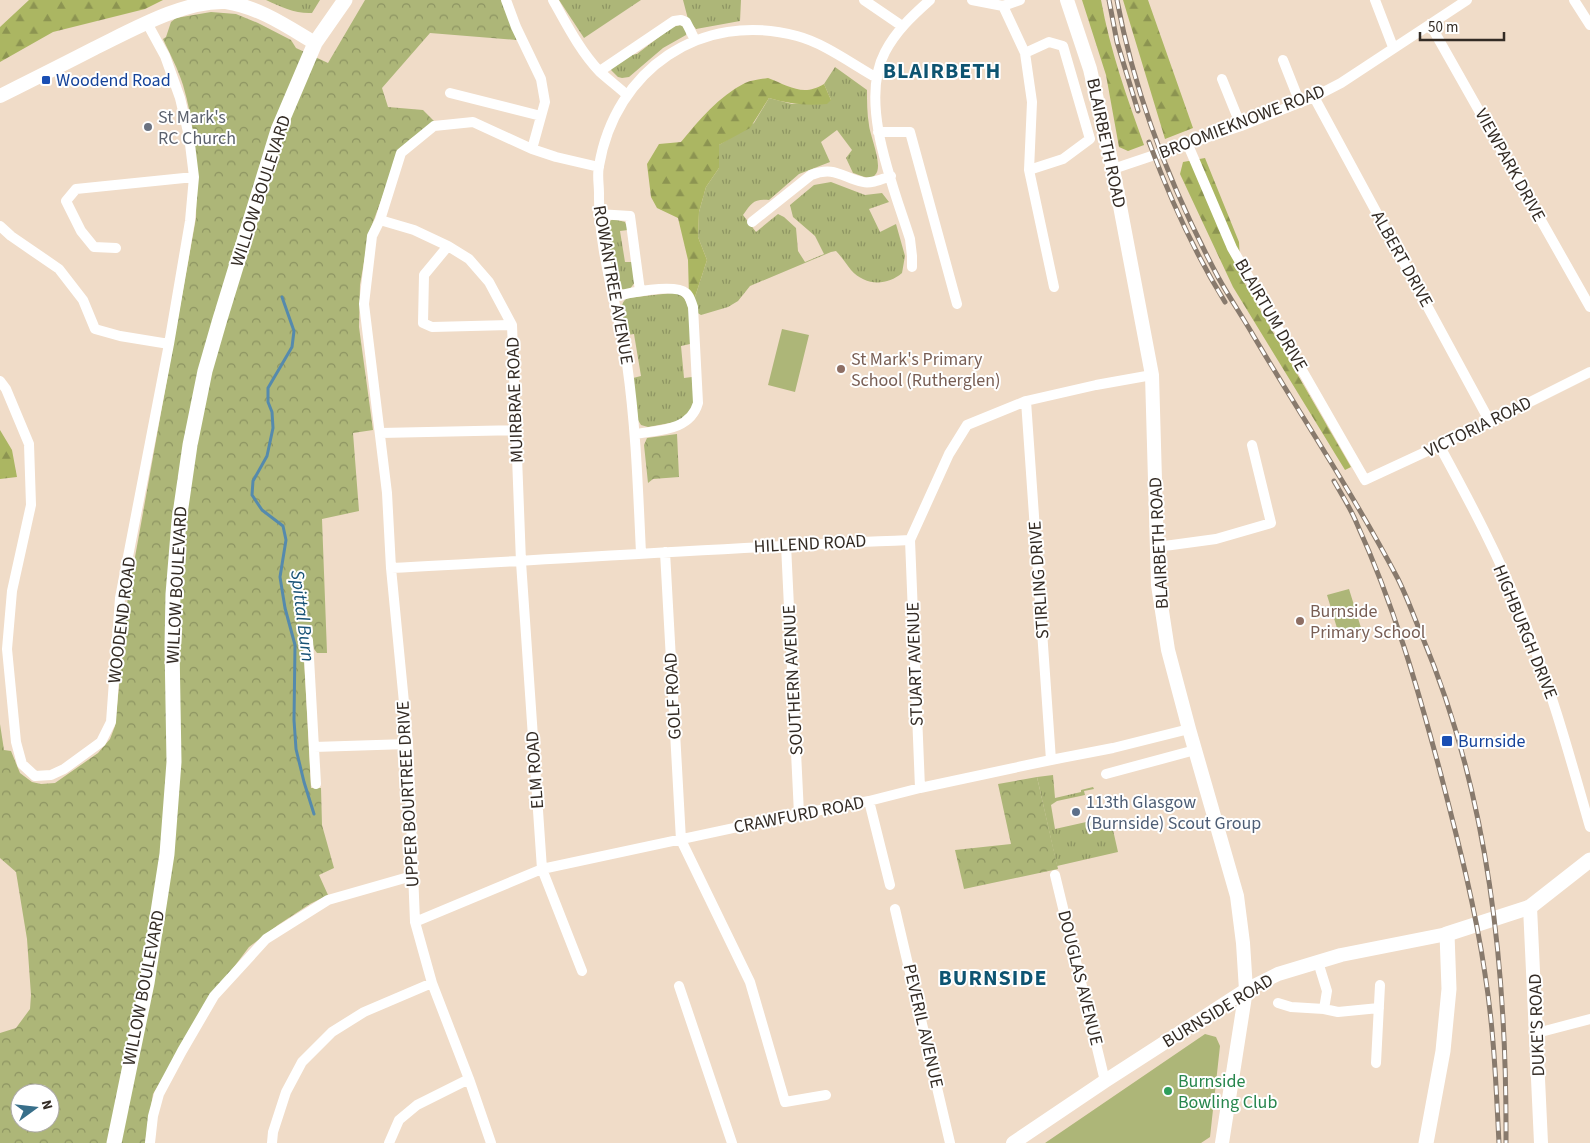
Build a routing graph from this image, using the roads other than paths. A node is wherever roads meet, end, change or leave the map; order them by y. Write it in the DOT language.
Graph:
graph roads {
  1 [pos="345,0"];
  2 [pos="506,0"];
  3 [pos="553,0"];
  4 [pos="864,0"];
  5 [pos="930,0"];
  6 [pos="972,0"];
  7 [pos="1020,0"];
  8 [pos="1068,0"];
  9 [pos="1375,0"];
  10 [pos="1467,0"];
  11 [pos="1574,0"];
  12 [pos="1003,6"];
  13 [pos="147,23"];
  14 [pos="1430,24"];
  15 [pos="1590,25"];
  16 [pos="902,26"];
  17 [pos="695,40"];
  18 [pos="316,44"];
  19 [pos="1393,47"];
  20 [pos="1025,52"];
  21 [pos="1283,60"];
  22 [pos="600,71"];
  23 [pos="877,78"];
  24 [pos="1222,79"];
  25 [pos="450,93"];
  26 [pos="626,95"];
  27 [pos="0,96"];
  28 [pos="1314,97"];
  29 [pos="1300,103"];
  30 [pos="541,116"];
  31 [pos="1241,126"];
  32 [pos="878,132"];
  33 [pos="1188,145"];
  34 [pos="532,149"];
  35 [pos="599,167"];
  36 [pos="1113,169"];
  37 [pos="1029,170"];
  38 [pos="891,176"];
  39 [pos="194,177"];
  40 [pos="598,214"];
  41 [pos="380,220"];
  42 [pos="752,222"];
  43 [pos="0,226"];
  44 [pos="448,246"];
  45 [pos="116,248"];
  46 [pos="912,267"];
  47 [pos="1054,287"];
  48 [pos="640,291"];
  49 [pos="614,297"];
  50 [pos="957,304"];
  51 [pos="1590,306"];
  52 [pos="512,325"];
  53 [pos="169,344"];
  54 [pos="1590,372"];
  55 [pos="1152,375"];
  56 [pos="0,382"];
  57 [pos="1026,401"];
  58 [pos="1490,422"];
  59 [pos="516,430"];
  60 [pos="380,433"];
  61 [pos="635,434"];
  62 [pos="1252,445"];
  63 [pos="1439,445"];
  64 [pos="1365,480"];
  65 [pos="910,540"];
  66 [pos="786,545"];
  67 [pos="1157,547"];
  68 [pos="664,552"];
  69 [pos="641,553"];
  70 [pos="521,562"];
  71 [pos="390,568"];
  72 [pos="308,640"];
  73 [pos="1189,729"];
  74 [pos="408,744"];
  75 [pos="314,747"];
  76 [pos="1195,750"];
  77 [pos="1051,760"];
  78 [pos="1106,774"];
  79 [pos="316,784"];
  80 [pos="920,788"];
  81 [pos="869,801"];
  82 [pos="799,814"];
  83 [pos="1590,827"];
  84 [pos="680,840"];
  85 [pos="1590,860"];
  86 [pos="542,869"];
  87 [pos="1055,874"];
  88 [pos="412,876"];
  89 [pos="890,885"];
  90 [pos="1530,908"];
  91 [pos="895,909"];
  92 [pos="415,922"];
  93 [pos="1448,934"];
  94 [pos="1318,962"];
  95 [pos="582,971"];
  96 [pos="432,984"];
  97 [pos="1380,985"];
  98 [pos="679,986"];
  99 [pos="1246,990"];
  100 [pos="1278,1003"];
  101 [pos="1379,1008"];
  102 [pos="1324,1009"];
  103 [pos="1590,1019"];
  104 [pos="1537,1033"];
  105 [pos="1376,1063"];
  106 [pos="469,1079"];
  107 [pos="1105,1081"];
  108 [pos="826,1095"];
  109 [pos="1017,1142"];
  110 [pos="114,1143"];
  111 [pos="150,1143"];
  112 [pos="272,1143"];
  113 [pos="389,1143"];
  114 [pos="490,1143"];
  115 [pos="732,1143"];
  116 [pos="950,1143"];
  117 [pos="1222,1143"];
  118 [pos="1426,1143"];
  119 [pos="1541,1143"];
  1 -- 18 [label="main road, WILLOW BOULEVARD"];
  2 -- 30 [label="street"];
  3 -- 22 [label="street"];
  4 -- 16 [label="street"];
  5 -- 16 [label="street"];
  6 -- 12 [label="street"];
  7 -- 12 [label="street"];
  8 -- 36 [label="main road, BLAIRBETH ROAD"];
  9 -- 19 [label="street"];
  10 -- 14 [label="street, BROOMIEKNOWE ROAD"];
  11 -- 15 [label="street"];
  12 -- 20 [label="street"];
  13 -- 18 [label="main road"];
  13 -- 27 [label="main road"];
  13 -- 39 [label="street, WOODEND ROAD"];
  14 -- 19 [label="street, BROOMIEKNOWE ROAD"];
  14 -- 51 [label="street, VIEWPARK DRIVE"];
  16 -- 23 [label="street"];
  17 -- 22 [label="street"];
  17 -- 23 [label="street, ROWANTREE AVENUE"];
  17 -- 26 [label="street, ROWANTREE AVENUE"];
  18 -- 110 [label="main road, WILLOW BOULEVARD"];
  19 -- 28 [label="street, BROOMIEKNOWE ROAD"];
  20 -- 37 [label="street"];
  20 -- 37 [label="street"];
  21 -- 29 [label="street"];
  22 -- 26 [label="street"];
  23 -- 32 [label="street"];
  24 -- 31 [label="street"];
  25 -- 30 [label="street"];
  26 -- 35 [label="street, ROWANTREE AVENUE"];
  28 -- 29 [label="street, BROOMIEKNOWE ROAD"];
  28 -- 58 [label="street, ALBERT DRIVE"];
  29 -- 31 [label="street, BROOMIEKNOWE ROAD"];
  30 -- 34 [label="street"];
  31 -- 33 [label="street, BROOMIEKNOWE ROAD"];
  32 -- 38 [label="street"];
  32 -- 50 [label="street"];
  33 -- 36 [label="street, BROOMIEKNOWE ROAD"];
  33 -- 64 [label="street, BLAIRTUM DRIVE"];
  34 -- 35 [label="street, UPPER BOURTREE DRIVE"];
  34 -- 41 [label="street, UPPER BOURTREE DRIVE"];
  35 -- 40 [label="street, ROWANTREE AVENUE"];
  36 -- 55 [label="main road, BLAIRBETH ROAD"];
  37 -- 47 [label="street"];
  38 -- 42 [label="street"];
  38 -- 46 [label="street"];
  39 -- 45 [label="street"];
  39 -- 53 [label="street, WOODEND ROAD"];
  40 -- 48 [label="street"];
  40 -- 49 [label="street, ROWANTREE AVENUE"];
  41 -- 44 [label="street, MUIRBRAE ROAD"];
  41 -- 60 [label="street, UPPER BOURTREE DRIVE"];
  43 -- 53 [label="street"];
  44 -- 52 [label="street, MUIRBRAE ROAD"];
  44 -- 52 [label="street"];
  48 -- 49 [label="street"];
  48 -- 61 [label="street"];
  49 -- 61 [label="street, ROWANTREE AVENUE"];
  52 -- 59 [label="street, MUIRBRAE ROAD"];
  53 -- 56 [label="street, WOODEND ROAD"];
  54 -- 58 [label="street, VICTORIA ROAD"];
  55 -- 57 [label="street"];
  55 -- 67 [label="main road, BLAIRBETH ROAD"];
  57 -- 65 [label="street"];
  57 -- 77 [label="street, STIRLING DRIVE"];
  58 -- 63 [label="street, VICTORIA ROAD"];
  59 -- 60 [label="street"];
  59 -- 70 [label="street, MUIRBRAE ROAD"];
  60 -- 71 [label="street, UPPER BOURTREE DRIVE"];
  61 -- 69 [label="street, ROWANTREE AVENUE"];
  62 -- 67 [label="street"];
  63 -- 64 [label="street, VICTORIA ROAD"];
  63 -- 83 [label="street, HIGHBURGH DRIVE"];
  65 -- 66 [label="street, HILLEND ROAD"];
  65 -- 80 [label="street, STUART AVENUE"];
  66 -- 68 [label="street, HILLEND ROAD"];
  66 -- 82 [label="street, SOUTHERN AVENUE"];
  67 -- 73 [label="main road, BLAIRBETH ROAD"];
  68 -- 69 [label="street, HILLEND ROAD"];
  68 -- 84 [label="street, GOLF ROAD"];
  69 -- 70 [label="street, HILLEND ROAD"];
  70 -- 71 [label="street, HILLEND ROAD"];
  70 -- 86 [label="street, ELM ROAD"];
  71 -- 74 [label="street, UPPER BOURTREE DRIVE"];
  72 -- 75 [label="street"];
  73 -- 76 [label="main road, BLAIRBETH ROAD"];
  73 -- 77 [label="street, CRAWFURD ROAD"];
  74 -- 75 [label="street"];
  74 -- 88 [label="street, UPPER BOURTREE DRIVE"];
  75 -- 79 [label="street"];
  76 -- 78 [label="street"];
  76 -- 99 [label="main road, BLAIRBETH ROAD"];
  77 -- 80 [label="street, CRAWFURD ROAD"];
  80 -- 81 [label="street, CRAWFURD ROAD"];
  81 -- 82 [label="street, CRAWFURD ROAD"];
  81 -- 89 [label="street"];
  82 -- 84 [label="street, CRAWFURD ROAD"];
  84 -- 86 [label="street, CRAWFURD ROAD"];
  84 -- 108 [label="street"];
  85 -- 90 [label="main road"];
  86 -- 92 [label="street, CRAWFURD ROAD"];
  86 -- 95 [label="street, ELM ROAD"];
  87 -- 107 [label="street, DOUGLAS AVENUE"];
  88 -- 92 [label="street, UPPER BOURTREE DRIVE"];
  88 -- 111 [label="street"];
  90 -- 93 [label="main road"];
  90 -- 104 [label="main road, DUKE'S ROAD"];
  91 -- 116 [label="street, PEVERIL AVENUE"];
  92 -- 96 [label="street, UPPER BOURTREE DRIVE"];
  93 -- 94 [label="main road, BURNSIDE ROAD"];
  93 -- 118 [label="main road"];
  94 -- 99 [label="main road, BURNSIDE ROAD"];
  94 -- 102 [label="street"];
  96 -- 106 [label="street, UPPER BOURTREE DRIVE"];
  96 -- 112 [label="street"];
  97 -- 101 [label="street"];
  98 -- 115 [label="street"];
  99 -- 107 [label="main road, BURNSIDE ROAD"];
  99 -- 117 [label="main road, BLAIRBETH ROAD"];
  100 -- 102 [label="street"];
  101 -- 102 [label="street"];
  101 -- 105 [label="street"];
  103 -- 104 [label="street"];
  104 -- 119 [label="main road, DUKE'S ROAD"];
  106 -- 113 [label="street"];
  106 -- 114 [label="street, UPPER BOURTREE DRIVE"];
  107 -- 109 [label="main road, BURNSIDE ROAD"];
}
